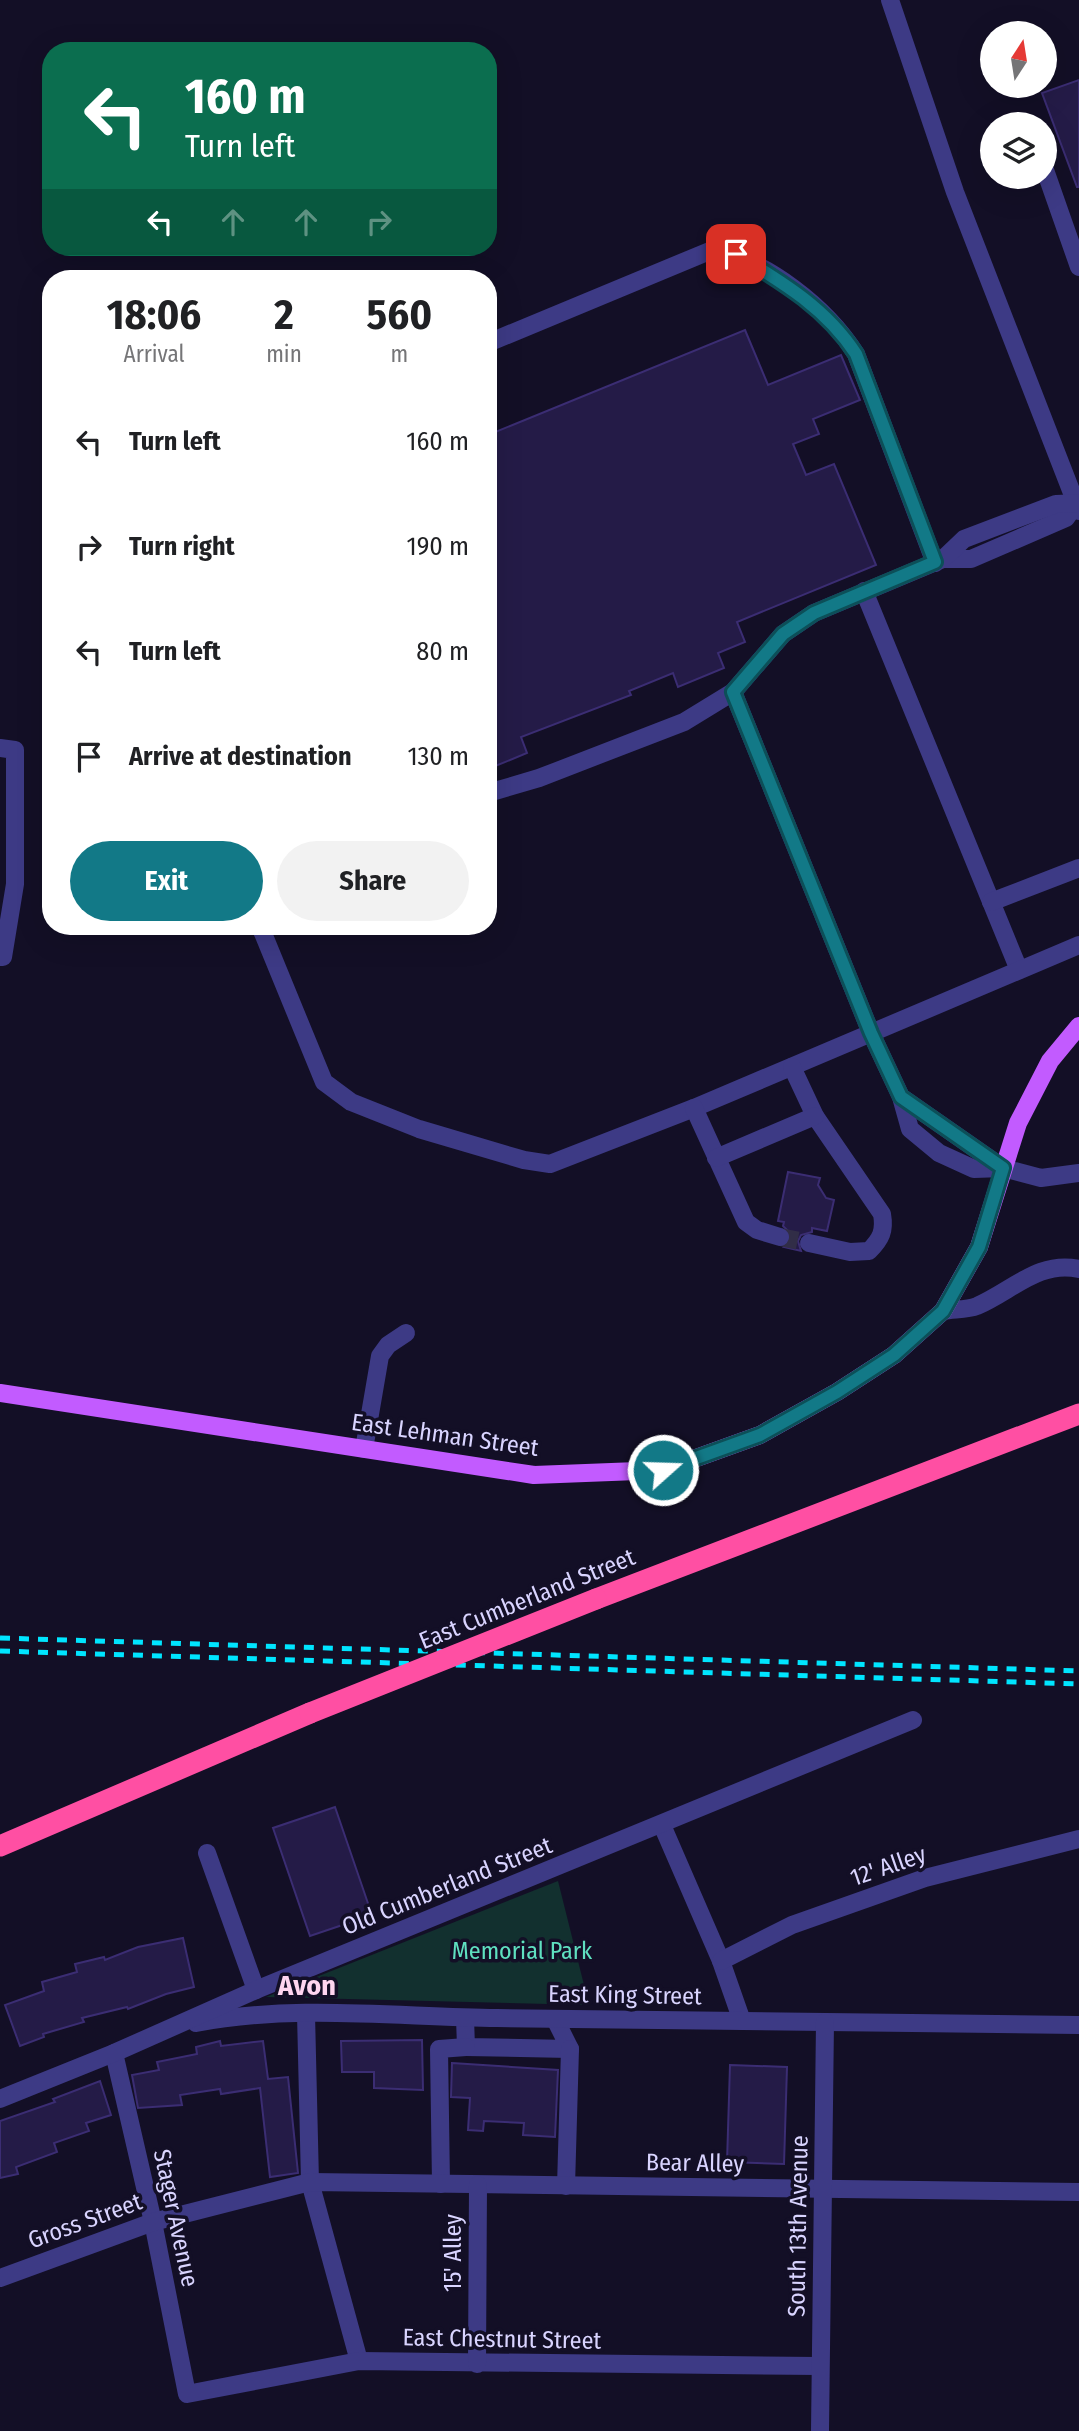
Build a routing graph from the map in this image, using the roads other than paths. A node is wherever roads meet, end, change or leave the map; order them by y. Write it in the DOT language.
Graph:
graph roads {
  1 [pos="890,0"];
  2 [pos="1052,189"];
  3 [pos="1079,267"];
  4 [pos="497,339"];
  5 [pos="1078,506"];
  6 [pos="939,561"];
  7 [pos="864,592"];
  8 [pos="733,692"];
  9 [pos="0,748"];
  10 [pos="497,790"];
  11 [pos="1079,868"];
  12 [pos="991,902"];
  13 [pos="264,935"];
  14 [pos="1079,945"];
  15 [pos="0,957"];
  16 [pos="1019,971"];
  17 [pos="1079,1026"];
  18 [pos="871,1033"];
  19 [pos="792,1067"];
  20 [pos="694,1108"];
  21 [pos="815,1116"];
  22 [pos="716,1158"];
  23 [pos="1003,1168"];
  24 [pos="1079,1173"];
  25 [pos="780,1237"];
  26 [pos="809,1243"];
  27 [pos="1079,1255"];
  28 [pos="1060,1265"];
  29 [pos="1079,1269"];
  30 [pos="943,1311"];
  31 [pos="406,1334"];
  32 [pos="0,1394"];
  33 [pos="1079,1414"];
  34 [pos="364,1449"];
  35 [pos="914,1720"];
  36 [pos="662,1825"];
  37 [pos="1079,1839"];
  38 [pos="0,1846"];
  39 [pos="207,1853"];
  40 [pos="721,1961"];
  41 [pos="256,1990"];
  42 [pos="306,2014"];
  43 [pos="466,2018"];
  44 [pos="555,2019"];
  45 [pos="742,2021"];
  46 [pos="825,2022"];
  47 [pos="1079,2025"];
  48 [pos="172,2027"];
  49 [pos="466,2047"];
  50 [pos="570,2049"];
  51 [pos="114,2053"];
  52 [pos="0,2099"];
  53 [pos="310,2182"];
  54 [pos="441,2184"];
  55 [pos="478,2185"];
  56 [pos="566,2186"];
  57 [pos="824,2188"];
  58 [pos="1079,2192"];
  59 [pos="153,2222"];
  60 [pos="0,2278"];
  61 [pos="359,2361"];
  62 [pos="477,2364"];
  63 [pos="819,2366"];
  64 [pos="187,2394"];
  65 [pos="820,2431"];
  1 -- 5 [label="street"];
  2 -- 3 [label="street"];
  4 -- 6 [label="street"];
  5 -- 6 [label="street"];
  6 -- 7 [label="street"];
  7 -- 8 [label="street"];
  7 -- 12 [label="street"];
  8 -- 10 [label="street"];
  8 -- 18 [label="street"];
  9 -- 15 [label="street"];
  11 -- 12 [label="street"];
  12 -- 16 [label="street"];
  13 -- 20 [label="street"];
  14 -- 16 [label="street"];
  16 -- 18 [label="street"];
  17 -- 23 [label="main road, East Lehman Street"];
  18 -- 19 [label="street"];
  18 -- 23 [label="street"];
  19 -- 20 [label="street"];
  19 -- 21 [label="street"];
  20 -- 22 [label="street"];
  21 -- 22 [label="street"];
  21 -- 26 [label="street"];
  22 -- 25 [label="street"];
  23 -- 24 [label="street"];
  23 -- 30 [label="main road, East Lehman Street"];
  27 -- 28 [label="street"];
  28 -- 29 [label="street"];
  28 -- 30 [label="street"];
  30 -- 34 [label="main road, East Lehman Street"];
  31 -- 34 [label="street"];
  32 -- 34 [label="main road, East Lehman Street"];
  33 -- 38 [label="highway, East Cumberland Street, bridge"];
  35 -- 36 [label="street, Old Cumberland Street"];
  36 -- 40 [label="street"];
  36 -- 41 [label="street, Old Cumberland Street"];
  37 -- 40 [label="street, 12' Alley"];
  39 -- 41 [label="street"];
  40 -- 45 [label="street"];
  41 -- 48 [label="street, Old Cumberland Street"];
  42 -- 43 [label="street, East King Street"];
  42 -- 48 [label="street, East King Street"];
  42 -- 53 [label="street"];
  43 -- 44 [label="street, East King Street"];
  43 -- 49 [label="street"];
  44 -- 45 [label="street, East King Street"];
  44 -- 50 [label="street"];
  45 -- 46 [label="street, East King Street"];
  46 -- 47 [label="street, East King Street"];
  46 -- 57 [label="street, South 13th Avenue"];
  48 -- 51 [label="street, Old Cumberland Street"];
  49 -- 50 [label="street"];
  49 -- 54 [label="street"];
  50 -- 56 [label="street"];
  51 -- 52 [label="street, Old Cumberland Street"];
  51 -- 59 [label="street, Stager Avenue"];
  53 -- 54 [label="street, Bear Alley"];
  53 -- 59 [label="street, Gross Street"];
  53 -- 61 [label="street"];
  54 -- 55 [label="street, Bear Alley"];
  55 -- 56 [label="street, Bear Alley"];
  55 -- 62 [label="street, 15' Alley"];
  56 -- 57 [label="street, Bear Alley"];
  57 -- 58 [label="street, Bear Alley"];
  57 -- 63 [label="street, South 13th Avenue"];
  59 -- 60 [label="street, Gross Street"];
  59 -- 64 [label="street, Stager Avenue"];
  61 -- 62 [label="street, East Chestnut Street"];
  61 -- 64 [label="street, East Chestnut Street"];
  62 -- 63 [label="street, East Chestnut Street"];
  63 -- 65 [label="street, South 13th Avenue"];
}
